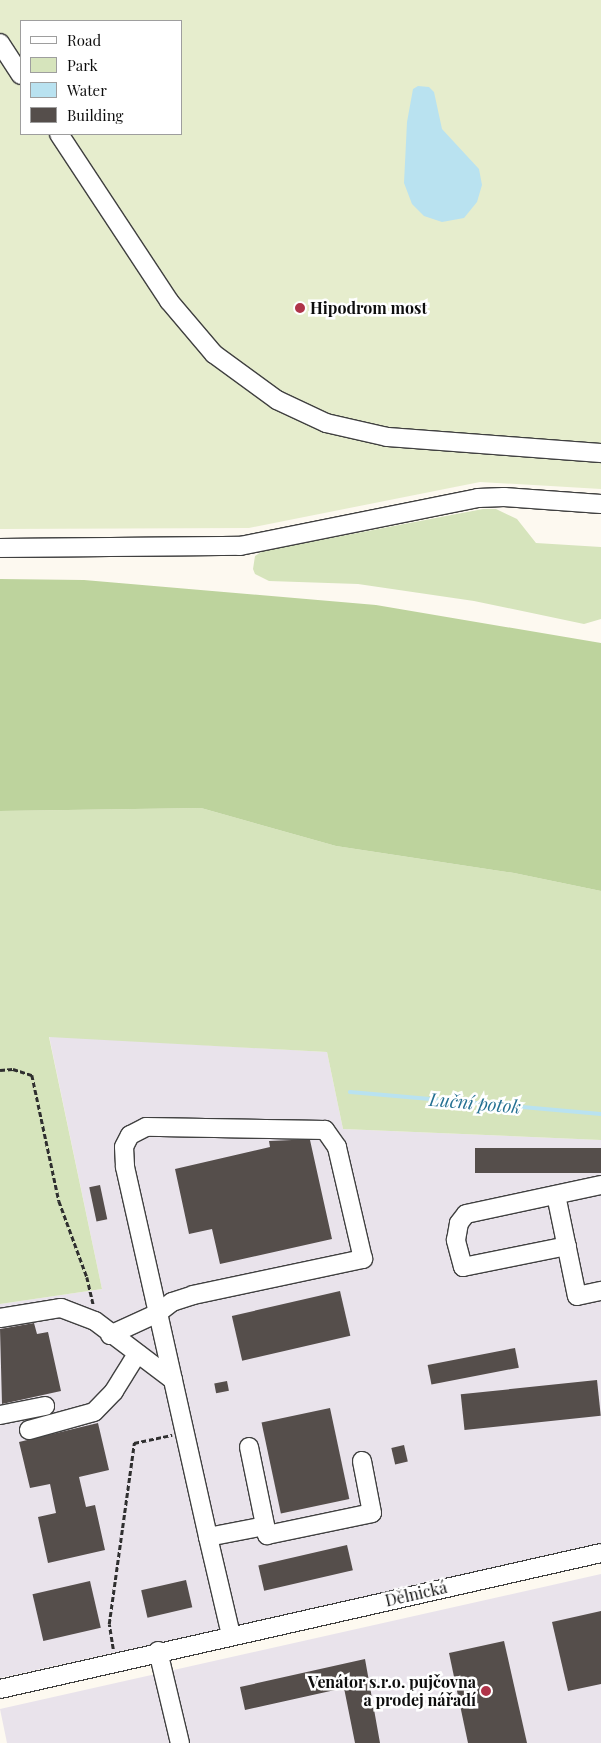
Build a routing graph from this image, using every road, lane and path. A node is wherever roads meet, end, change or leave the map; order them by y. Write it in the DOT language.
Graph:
graph roads {
  1 [pos="0,43"];
  2 [pos="20,73"];
  3 [pos="60,135"];
  4 [pos="601,453"];
  5 [pos="601,504"];
  6 [pos="0,548"];
  7 [pos="0,1070"];
  8 [pos="601,1185"];
  9 [pos="556,1195"];
  10 [pos="567,1246"];
  11 [pos="601,1291"];
  12 [pos="158,1313"];
  13 [pos="0,1318"];
  14 [pos="95,1321"];
  15 [pos="110,1335"];
  16 [pos="137,1354"];
  17 [pos="174,1380"];
  18 [pos="45,1406"];
  19 [pos="0,1415"];
  20 [pos="29,1430"];
  21 [pos="185,1432"];
  22 [pos="249,1447"];
  23 [pos="362,1461"];
  24 [pos="265,1526"];
  25 [pos="208,1537"];
  26 [pos="601,1553"];
  27 [pos="231,1635"];
  28 [pos="158,1651"];
  29 [pos="116,1661"];
  30 [pos="0,1689"];
  31 [pos="180,1743"];
  1 -- 2 [label="street"];
  3 -- 4 [label="street"];
  5 -- 6 [label="street"];
  7 -- 14 [label="path"];
  8 -- 9 [label="street"];
  9 -- 10 [label="street"];
  9 -- 10 [label="street"];
  10 -- 11 [label="street"];
  12 -- 12 [label="street"];
  12 -- 15 [label="street"];
  12 -- 17 [label="street"];
  13 -- 14 [label="street"];
  14 -- 15 [label="street"];
  15 -- 16 [label="street"];
  16 -- 17 [label="street"];
  16 -- 20 [label="street"];
  17 -- 21 [label="street"];
  18 -- 19 [label="street"];
  21 -- 25 [label="street"];
  21 -- 29 [label="path"];
  22 -- 24 [label="street"];
  23 -- 24 [label="street"];
  24 -- 25 [label="street"];
  25 -- 27 [label="street"];
  26 -- 27 [label="street, Dělnická"];
  27 -- 28 [label="street, Dělnická"];
  28 -- 29 [label="street, Dělnická"];
  28 -- 31 [label="street"];
  29 -- 30 [label="street, Dělnická"];
}
